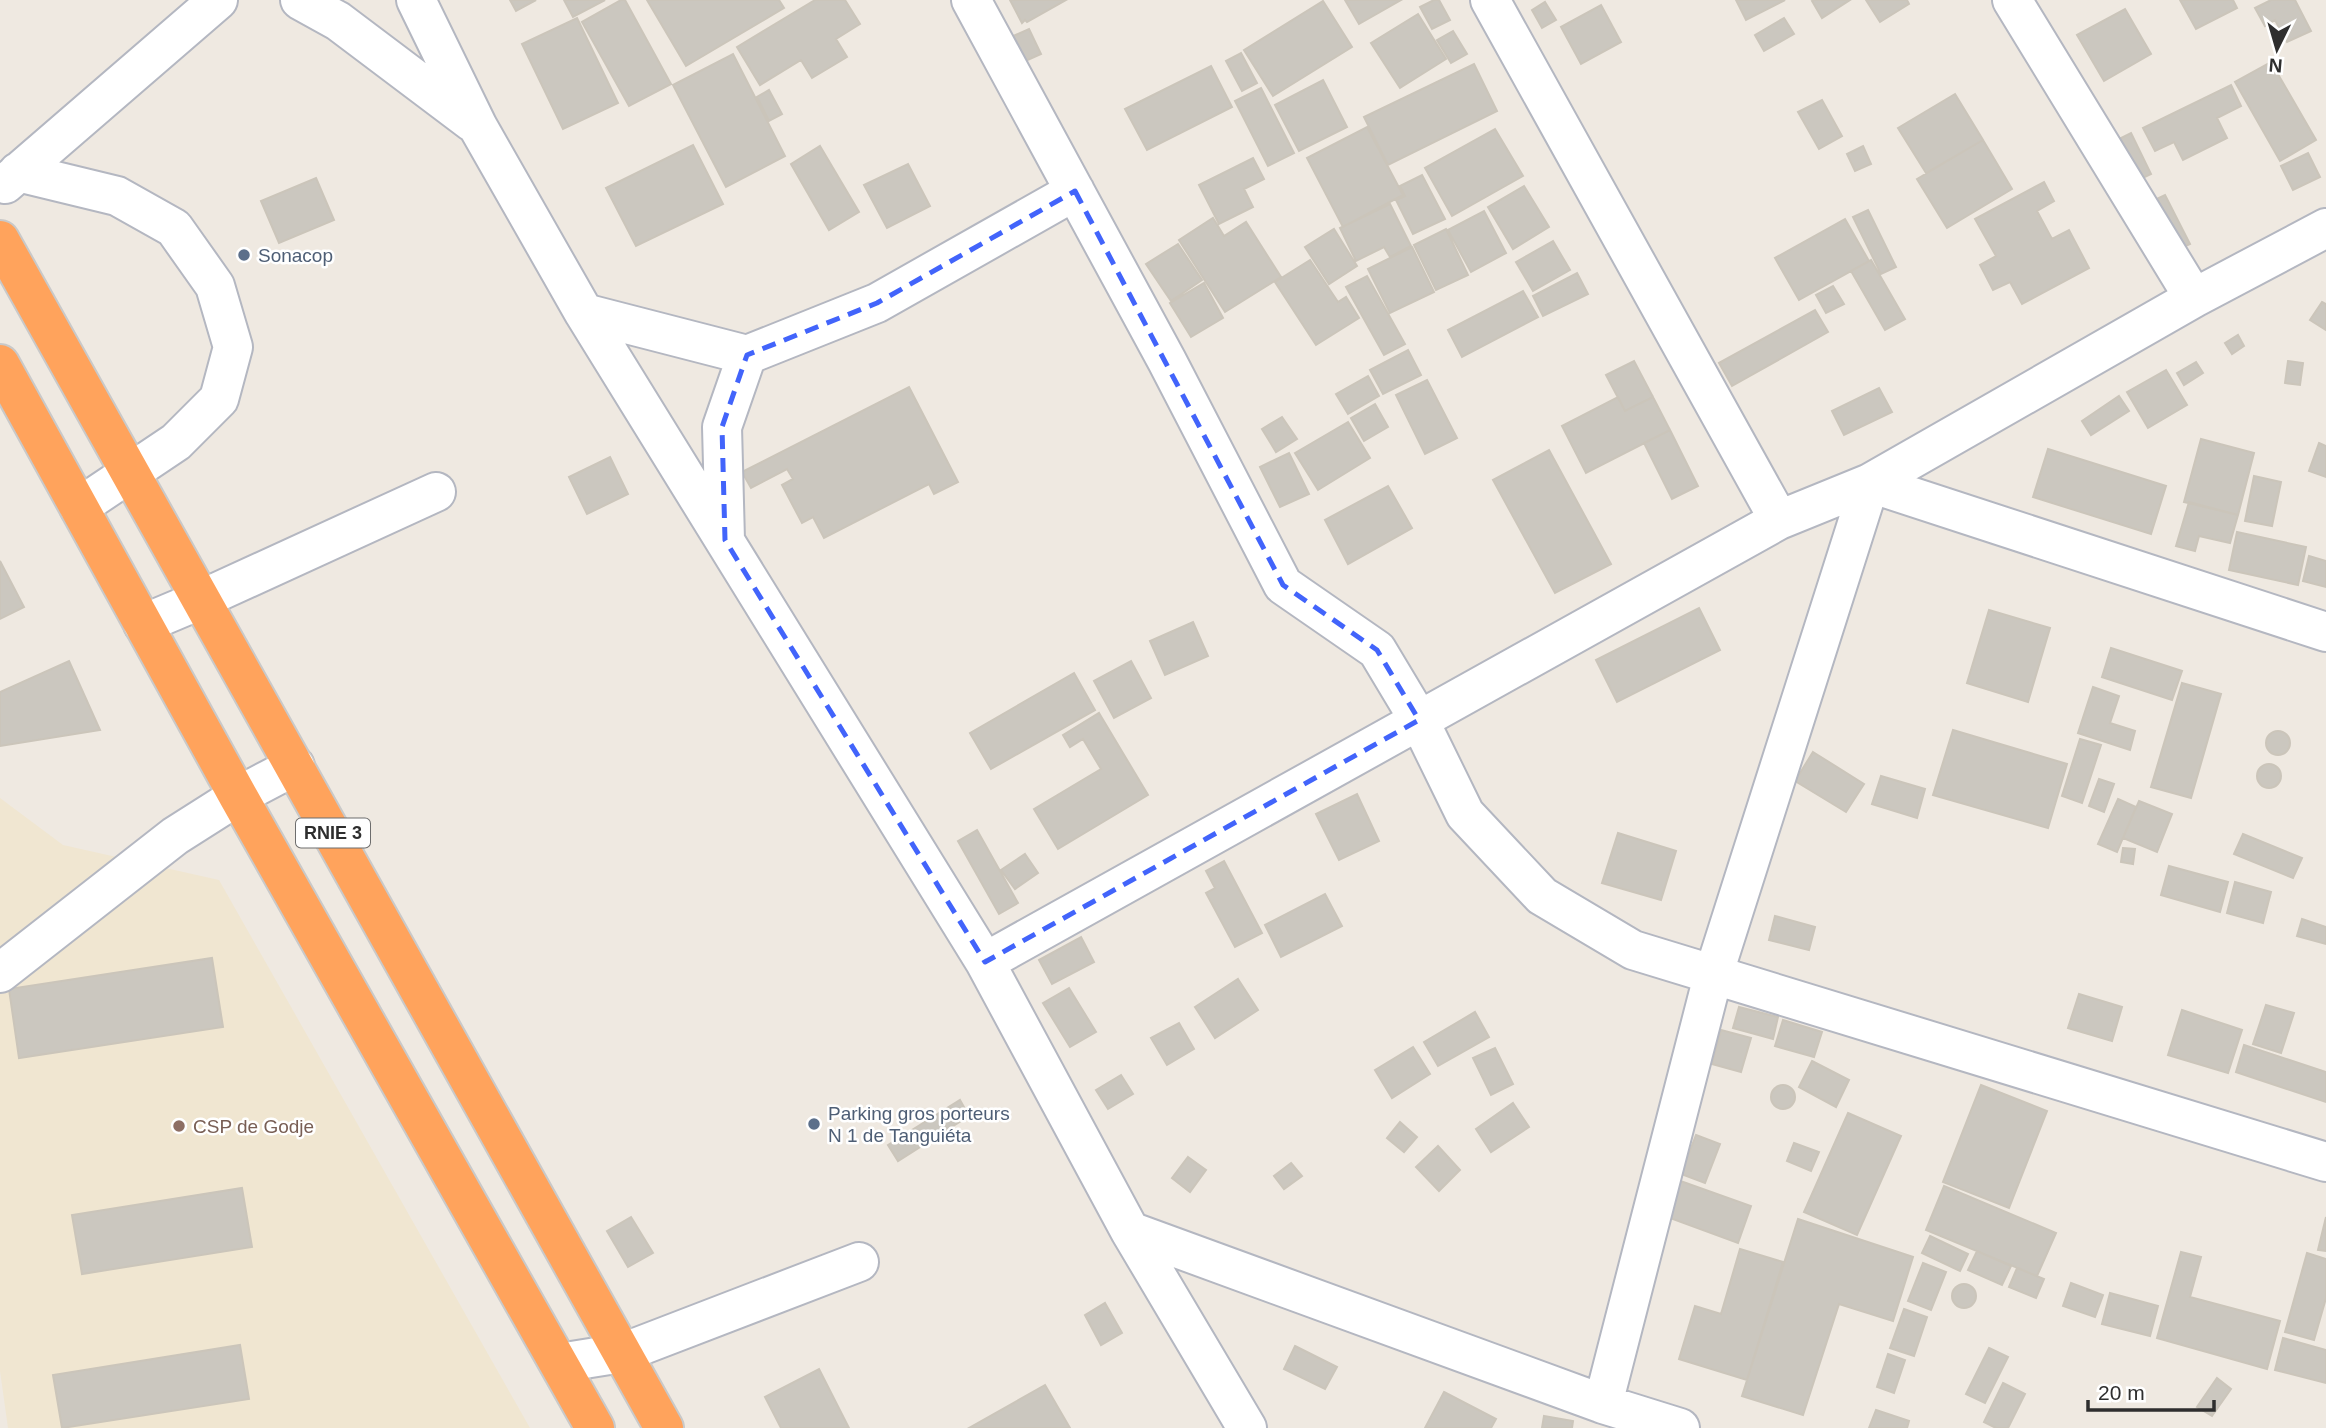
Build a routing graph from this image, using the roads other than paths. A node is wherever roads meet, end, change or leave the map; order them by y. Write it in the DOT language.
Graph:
graph roads {
  1 [pos="218,0"];
  2 [pos="300,0"];
  3 [pos="416,0"];
  4 [pos="971,0"];
  5 [pos="1490,0"];
  6 [pos="2012,0"];
  7 [pos="478,127"];
  8 [pos="9,180"];
  9 [pos="1075,191"];
  10 [pos="2326,228"];
  11 [pos="0,240"];
  12 [pos="2194,298"];
  13 [pos="584,313"];
  14 [pos="747,355"];
  15 [pos="0,364"];
  16 [pos="130,474"];
  17 [pos="1870,483"];
  18 [pos="436,492"];
  19 [pos="79,507"];
  20 [pos="1779,520"];
  21 [pos="725,540"];
  22 [pos="200,600"];
  23 [pos="143,624"];
  24 [pos="2326,632"];
  25 [pos="1419,720"];
  26 [pos="295,766"];
  27 [pos="238,796"];
  28 [pos="985,962"];
  29 [pos="0,973"];
  30 [pos="1713,976"];
  31 [pos="2326,1162"];
  32 [pos="1130,1231"];
  33 [pos="859,1262"];
  34 [pos="622,1353"];
  35 [pos="559,1363"];
  36 [pos="1603,1404"];
  37 [pos="594,1428"];
  38 [pos="664,1428"];
  39 [pos="1247,1428"];
  40 [pos="1680,1428"];
  1 -- 8 [label="street"];
  2 -- 7 [label="street"];
  3 -- 7 [label="street"];
  4 -- 9 [label="street"];
  5 -- 20 [label="street"];
  6 -- 12 [label="street"];
  7 -- 13 [label="street"];
  8 -- 16 [label="street"];
  9 -- 14 [label="street"];
  9 -- 25 [label="street"];
  10 -- 12 [label="street"];
  11 -- 16 [label="highway, RNIE 3"];
  12 -- 17 [label="street"];
  13 -- 14 [label="street"];
  13 -- 21 [label="street"];
  14 -- 21 [label="street"];
  15 -- 19 [label="highway, RNIE 3"];
  16 -- 19 [label="street"];
  16 -- 22 [label="highway, RNIE 3"];
  17 -- 20 [label="street"];
  17 -- 24 [label="street"];
  17 -- 30 [label="street"];
  18 -- 22 [label="street"];
  19 -- 23 [label="highway, RNIE 3"];
  20 -- 25 [label="street"];
  21 -- 28 [label="street"];
  22 -- 23 [label="street"];
  22 -- 26 [label="highway, RNIE 3"];
  23 -- 27 [label="highway, RNIE 3"];
  25 -- 28 [label="street"];
  25 -- 30 [label="street"];
  26 -- 27 [label="street"];
  26 -- 34 [label="highway, RNIE 3"];
  27 -- 29 [label="street"];
  27 -- 35 [label="highway, RNIE 3"];
  28 -- 32 [label="street"];
  30 -- 31 [label="street"];
  30 -- 36 [label="street"];
  32 -- 36 [label="street"];
  32 -- 39 [label="street"];
  33 -- 34 [label="street"];
  34 -- 35 [label="street"];
  34 -- 38 [label="highway, RNIE 3"];
  35 -- 37 [label="highway, RNIE 3"];
  36 -- 40 [label="street"];
}
